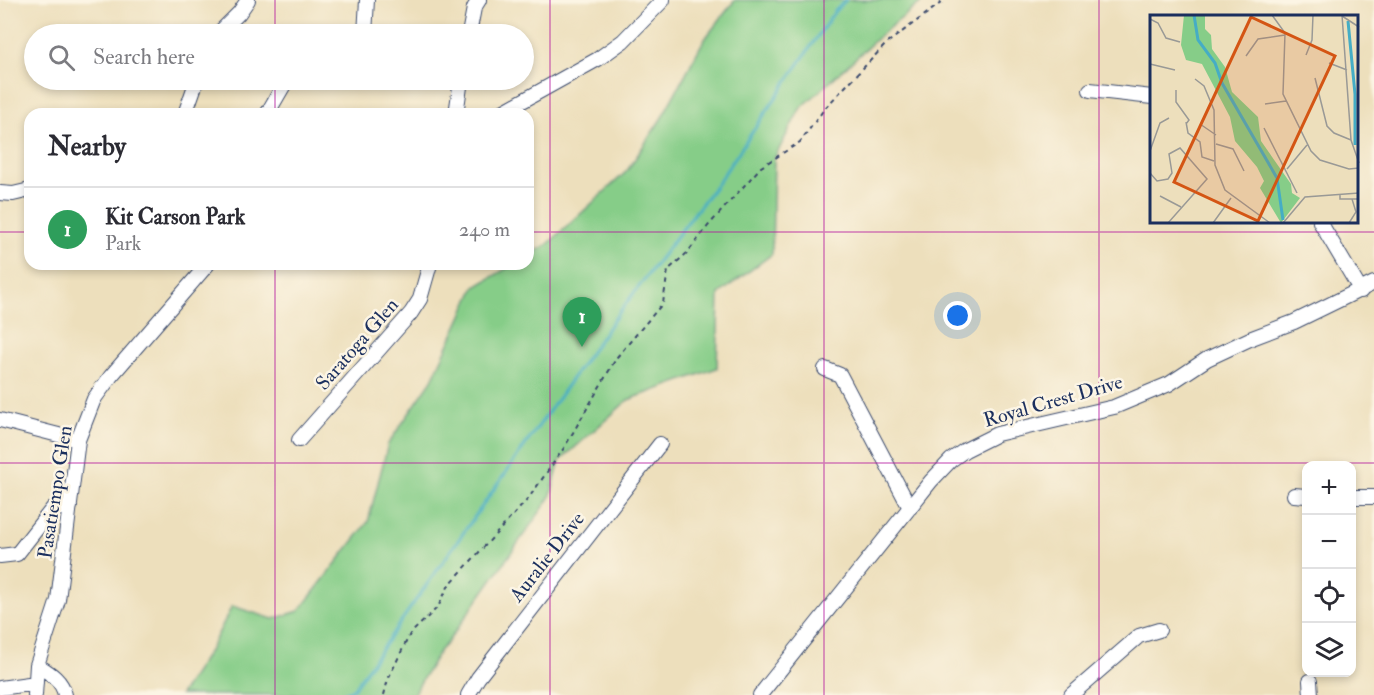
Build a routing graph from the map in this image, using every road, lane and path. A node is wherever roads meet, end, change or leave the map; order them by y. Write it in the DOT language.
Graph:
graph roads {
  1 [pos="248,0"];
  2 [pos="368,0"];
  3 [pos="478,0"];
  4 [pos="663,0"];
  5 [pos="945,0"];
  6 [pos="228,24"];
  7 [pos="366,24"];
  8 [pos="471,24"];
  9 [pos="193,90"];
  10 [pos="281,90"];
  11 [pos="460,90"];
  12 [pos="1090,90"];
  13 [pos="1150,97"];
  14 [pos="187,108"];
  15 [pos="270,108"];
  16 [pos="457,108"];
  17 [pos="510,108"];
  18 [pos="24,191"];
  19 [pos="0,193"];
  20 [pos="1321,224"];
  21 [pos="203,270"];
  22 [pos="428,270"];
  23 [pos="1374,283"];
  24 [pos="1361,291"];
  25 [pos="825,369"];
  26 [pos="0,420"];
  27 [pos="78,440"];
  28 [pos="299,440"];
  29 [pos="660,444"];
  30 [pos="1356,497"];
  31 [pos="1374,497"];
  32 [pos="70,507"];
  33 [pos="910,508"];
  34 [pos="0,556"];
  35 [pos="1160,630"];
  36 [pos="38,665"];
  37 [pos="0,688"];
  38 [pos="36,689"];
  39 [pos="65,695"];
  40 [pos="384,695"];
  41 [pos="468,695"];
  42 [pos="760,695"];
  43 [pos="1071,695"];
  1 -- 6 [label="street"];
  2 -- 7 [label="street"];
  3 -- 8 [label="street"];
  4 -- 17 [label="street"];
  5 -- 40 [label="path"];
  9 -- 14 [label="street"];
  10 -- 15 [label="street"];
  11 -- 16 [label="street"];
  12 -- 13 [label="street"];
  18 -- 19 [label="street"];
  20 -- 24 [label="street"];
  21 -- 27 [label="street, Pasatiempo Glen"];
  22 -- 28 [label="street, Saratoga Glen"];
  23 -- 24 [label="street, Royal Crest Drive"];
  24 -- 33 [label="street, Royal Crest Drive"];
  25 -- 33 [label="street"];
  26 -- 27 [label="street"];
  27 -- 32 [label="street, Pasatiempo Glen"];
  29 -- 41 [label="street, Auralie Drive"];
  30 -- 31 [label="street"];
  32 -- 34 [label="street"];
  32 -- 36 [label="street, Pasatiempo Glen"];
  33 -- 42 [label="street, Royal Crest Drive"];
  35 -- 43 [label="street"];
  36 -- 38 [label="street, Pasatiempo Glen"];
  36 -- 39 [label="street"];
  37 -- 38 [label="street"];
}
